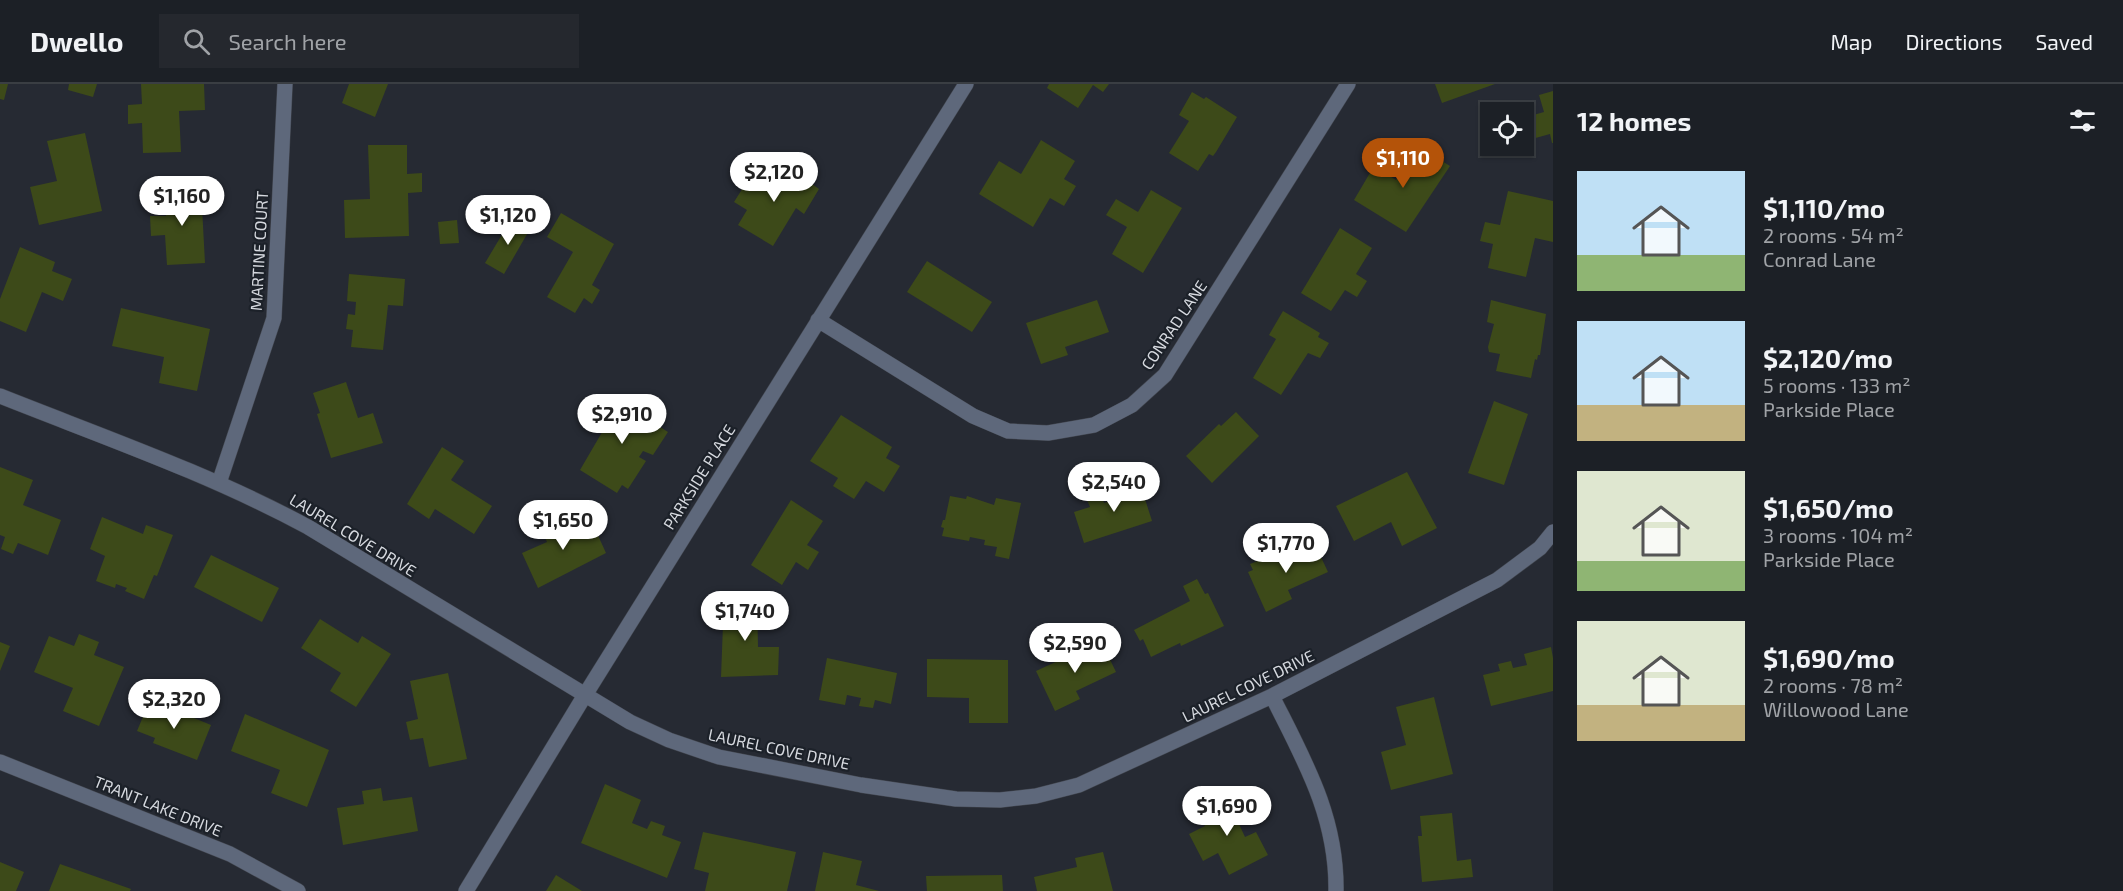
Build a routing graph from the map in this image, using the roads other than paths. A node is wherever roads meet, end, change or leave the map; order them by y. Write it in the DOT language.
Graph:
graph roads {
  1 [pos="285,84"];
  2 [pos="966,84"];
  3 [pos="1348,84"];
  4 [pos="818,320"];
  5 [pos="0,396"];
  6 [pos="219,483"];
  7 [pos="1553,532"];
  8 [pos="1546,551"];
  9 [pos="585,695"];
  10 [pos="1272,696"];
  11 [pos="0,762"];
  12 [pos="298,891"];
  13 [pos="466,891"];
  14 [pos="1336,891"];
  1 -- 6 [label="street, MARTINE COURT"];
  2 -- 4 [label="street, PARKSIDE PLACE"];
  3 -- 4 [label="street, CONRAD LANE"];
  4 -- 9 [label="street, PARKSIDE PLACE"];
  5 -- 6 [label="street, LAUREL COVE DRIVE"];
  6 -- 9 [label="street, LAUREL COVE DRIVE"];
  7 -- 8 [label="street, LAUREL COVE DRIVE"];
  8 -- 10 [label="street, LAUREL COVE DRIVE"];
  9 -- 10 [label="street, LAUREL COVE DRIVE"];
  9 -- 13 [label="street, PARKSIDE PLACE"];
  10 -- 14 [label="street"];
  11 -- 12 [label="street, TRANT LAKE DRIVE"];
}
